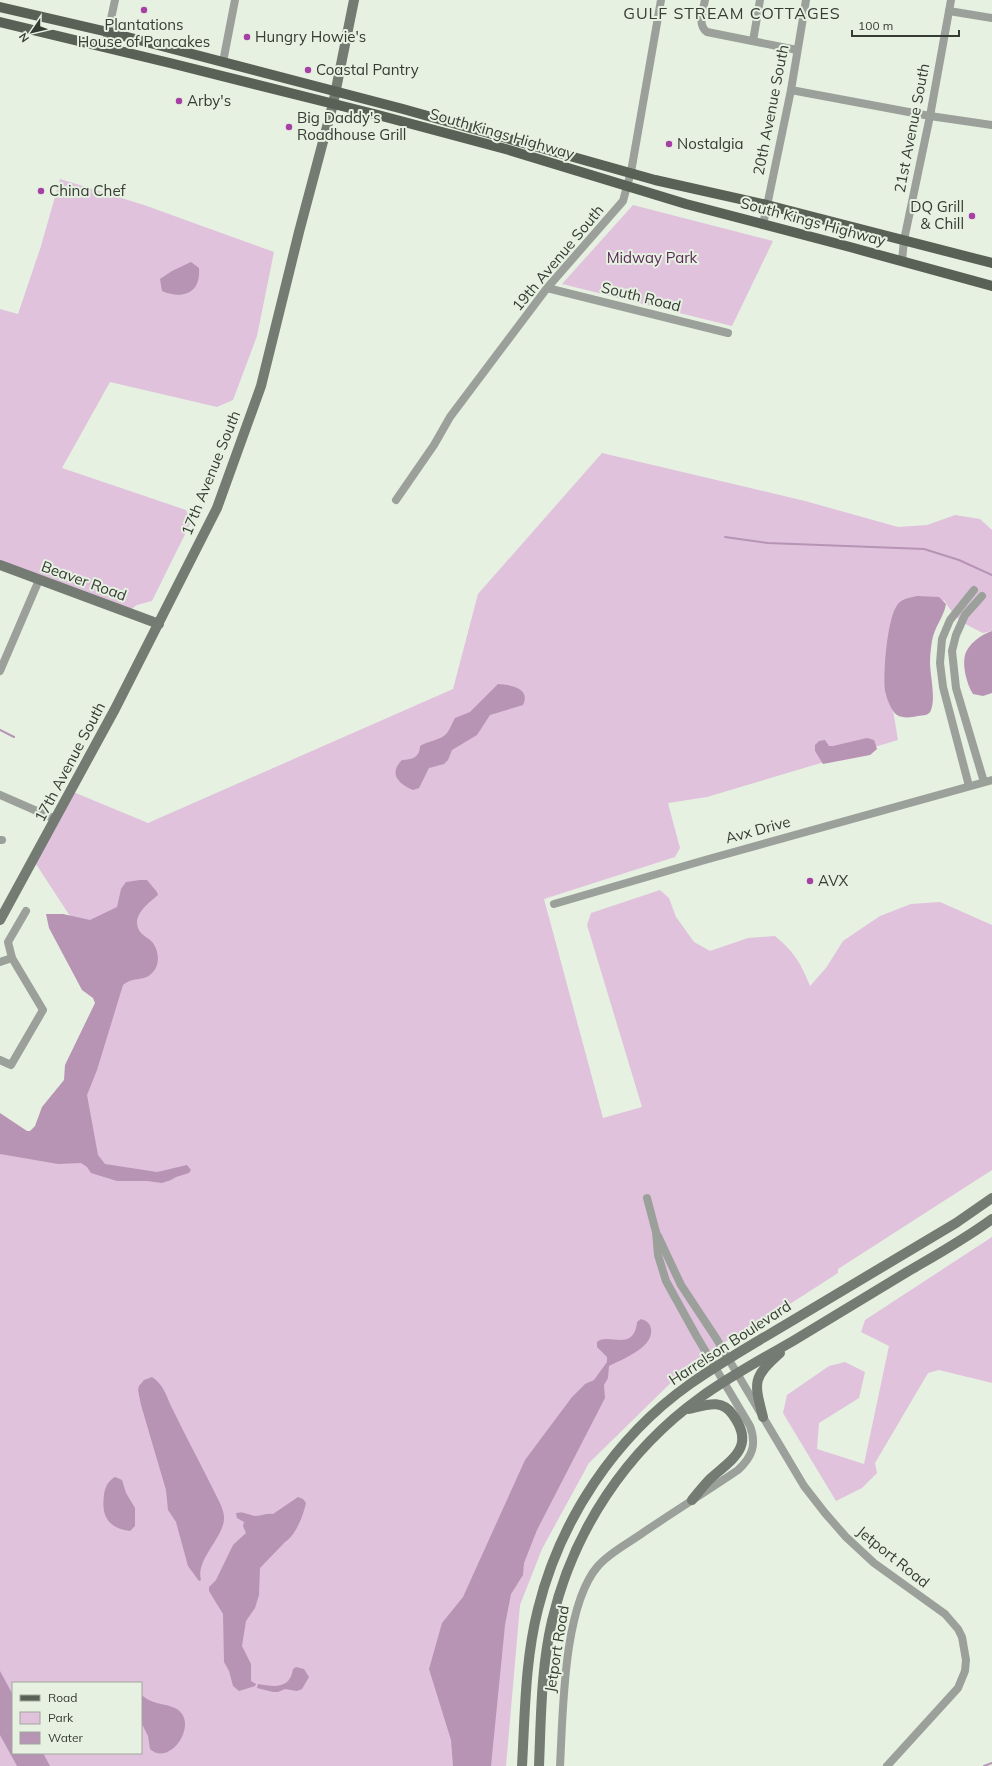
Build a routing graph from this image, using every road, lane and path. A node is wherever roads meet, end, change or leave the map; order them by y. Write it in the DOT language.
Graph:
graph roads {
  1 [pos="1,0"];
  2 [pos="115,0"];
  3 [pos="235,0"];
  4 [pos="354,0"];
  5 [pos="661,0"];
  6 [pos="704,0"];
  7 [pos="760,0"];
  8 [pos="806,0"];
  9 [pos="951,0"];
  10 [pos="0,5"];
  11 [pos="949,11"];
  12 [pos="992,18"];
  13 [pos="0,22"];
  14 [pos="108,32"];
  15 [pos="752,41"];
  16 [pos="105,47"];
  17 [pos="797,50"];
  18 [pos="223,62"];
  19 [pos="791,90"];
  20 [pos="335,91"];
  21 [pos="333,104"];
  22 [pos="930,116"];
  23 [pos="992,125"];
  24 [pos="631,172"];
  25 [pos="626,186"];
  26 [pos="767,205"];
  27 [pos="763,225"];
  28 [pos="904,240"];
  29 [pos="902,261"];
  30 [pos="992,263"];
  31 [pos="992,286"];
  32 [pos="548,288"];
  33 [pos="728,333"];
  34 [pos="396,500"];
  35 [pos="0,565"];
  36 [pos="38,580"];
  37 [pos="974,590"];
  38 [pos="982,596"];
  39 [pos="159,624"];
  40 [pos="0,671"];
  41 [pos="957,691"];
  42 [pos="944,694"];
  43 [pos="988,781"];
  44 [pos="970,786"];
  45 [pos="0,795"];
  46 [pos="55,820"];
  47 [pos="554,904"];
  48 [pos="26,911"];
  49 [pos="0,920"];
  50 [pos="12,958"];
  51 [pos="0,962"];
  52 [pos="0,1060"];
  53 [pos="647,1198"];
  54 [pos="992,1198"];
  55 [pos="992,1220"];
  56 [pos="656,1232"];
  57 [pos="797,1338"];
  58 [pos="728,1359"];
  59 [pos="715,1367"];
  60 [pos="737,1373"];
  61 [pos="724,1381"];
  62 [pos="683,1411"];
  63 [pos="763,1417"];
  64 [pos="692,1500"];
  65 [pos="522,1766"];
  66 [pos="539,1766"];
  67 [pos="560,1766"];
  68 [pos="887,1766"];
  1 -- 10 [label="street"];
  2 -- 14 [label="street"];
  3 -- 18 [label="street"];
  4 -- 20 [label="main road, 17th Avenue South"];
  5 -- 24 [label="street, 19th Avenue South"];
  6 -- 15 [label="street"];
  7 -- 15 [label="street"];
  8 -- 17 [label="street, 20th Avenue South"];
  9 -- 11 [label="street, 21st Avenue South"];
  10 -- 14 [label="main road, South Kings Highway"];
  11 -- 12 [label="street"];
  11 -- 22 [label="street, 21st Avenue South"];
  13 -- 16 [label="main road, South Kings Highway"];
  14 -- 16 [label="street"];
  14 -- 18 [label="main road, South Kings Highway"];
  15 -- 17 [label="street"];
  16 -- 21 [label="main road, South Kings Highway"];
  17 -- 19 [label="street, 20th Avenue South"];
  18 -- 20 [label="main road, South Kings Highway"];
  19 -- 22 [label="street"];
  19 -- 26 [label="street, 20th Avenue South"];
  20 -- 21 [label="main road, 17th Avenue South"];
  20 -- 24 [label="main road, South Kings Highway"];
  21 -- 25 [label="main road, South Kings Highway"];
  21 -- 39 [label="main road, 17th Avenue South"];
  22 -- 23 [label="street"];
  22 -- 28 [label="street, 21st Avenue South"];
  24 -- 25 [label="street, 19th Avenue South"];
  24 -- 26 [label="main road, South Kings Highway"];
  25 -- 27 [label="main road, South Kings Highway"];
  25 -- 32 [label="street, 19th Avenue South"];
  26 -- 27 [label="street, 20th Avenue South"];
  26 -- 28 [label="main road, South Kings Highway"];
  27 -- 29 [label="main road, South Kings Highway"];
  28 -- 29 [label="street, 21st Avenue South"];
  28 -- 30 [label="main road, South Kings Highway"];
  29 -- 31 [label="main road, South Kings Highway"];
  32 -- 33 [label="street, South Road"];
  32 -- 34 [label="street, 19th Avenue South"];
  35 -- 36 [label="main road, Beaver Road"];
  36 -- 39 [label="main road, Beaver Road"];
  36 -- 40 [label="street"];
  37 -- 42 [label="street"];
  38 -- 41 [label="street, Avx Drive"];
  39 -- 46 [label="main road, 17th Avenue South"];
  41 -- 42 [label="street"];
  41 -- 43 [label="street, Avx Drive"];
  42 -- 44 [label="street"];
  43 -- 44 [label="street, Avx Drive"];
  44 -- 47 [label="street, Avx Drive"];
  45 -- 46 [label="street"];
  46 -- 49 [label="main road, 17th Avenue South"];
  48 -- 50 [label="street"];
  50 -- 51 [label="street"];
  50 -- 52 [label="street"];
  53 -- 56 [label="street"];
  54 -- 58 [label="main road, Harrelson Boulevard"];
  55 -- 57 [label="main road, Harrelson Boulevard"];
  56 -- 58 [label="street, Jetport Road"];
  56 -- 59 [label="street, Jetport Road"];
  57 -- 60 [label="main road, Harrelson Boulevard"];
  57 -- 63 [label="main road"];
  58 -- 59 [label="main road, Harrelson Boulevard"];
  58 -- 60 [label="street, Jetport Road"];
  59 -- 61 [label="street, Jetport Road"];
  59 -- 65 [label="main road, Harrelson Boulevard"];
  60 -- 61 [label="main road, Harrelson Boulevard"];
  60 -- 63 [label="street, Jetport Road"];
  61 -- 62 [label="main road, Harrelson Boulevard"];
  61 -- 64 [label="street, Jetport Road"];
  62 -- 64 [label="main road"];
  62 -- 66 [label="main road, Harrelson Boulevard"];
  63 -- 68 [label="street, Jetport Road"];
  64 -- 67 [label="street, Jetport Road"];
}
